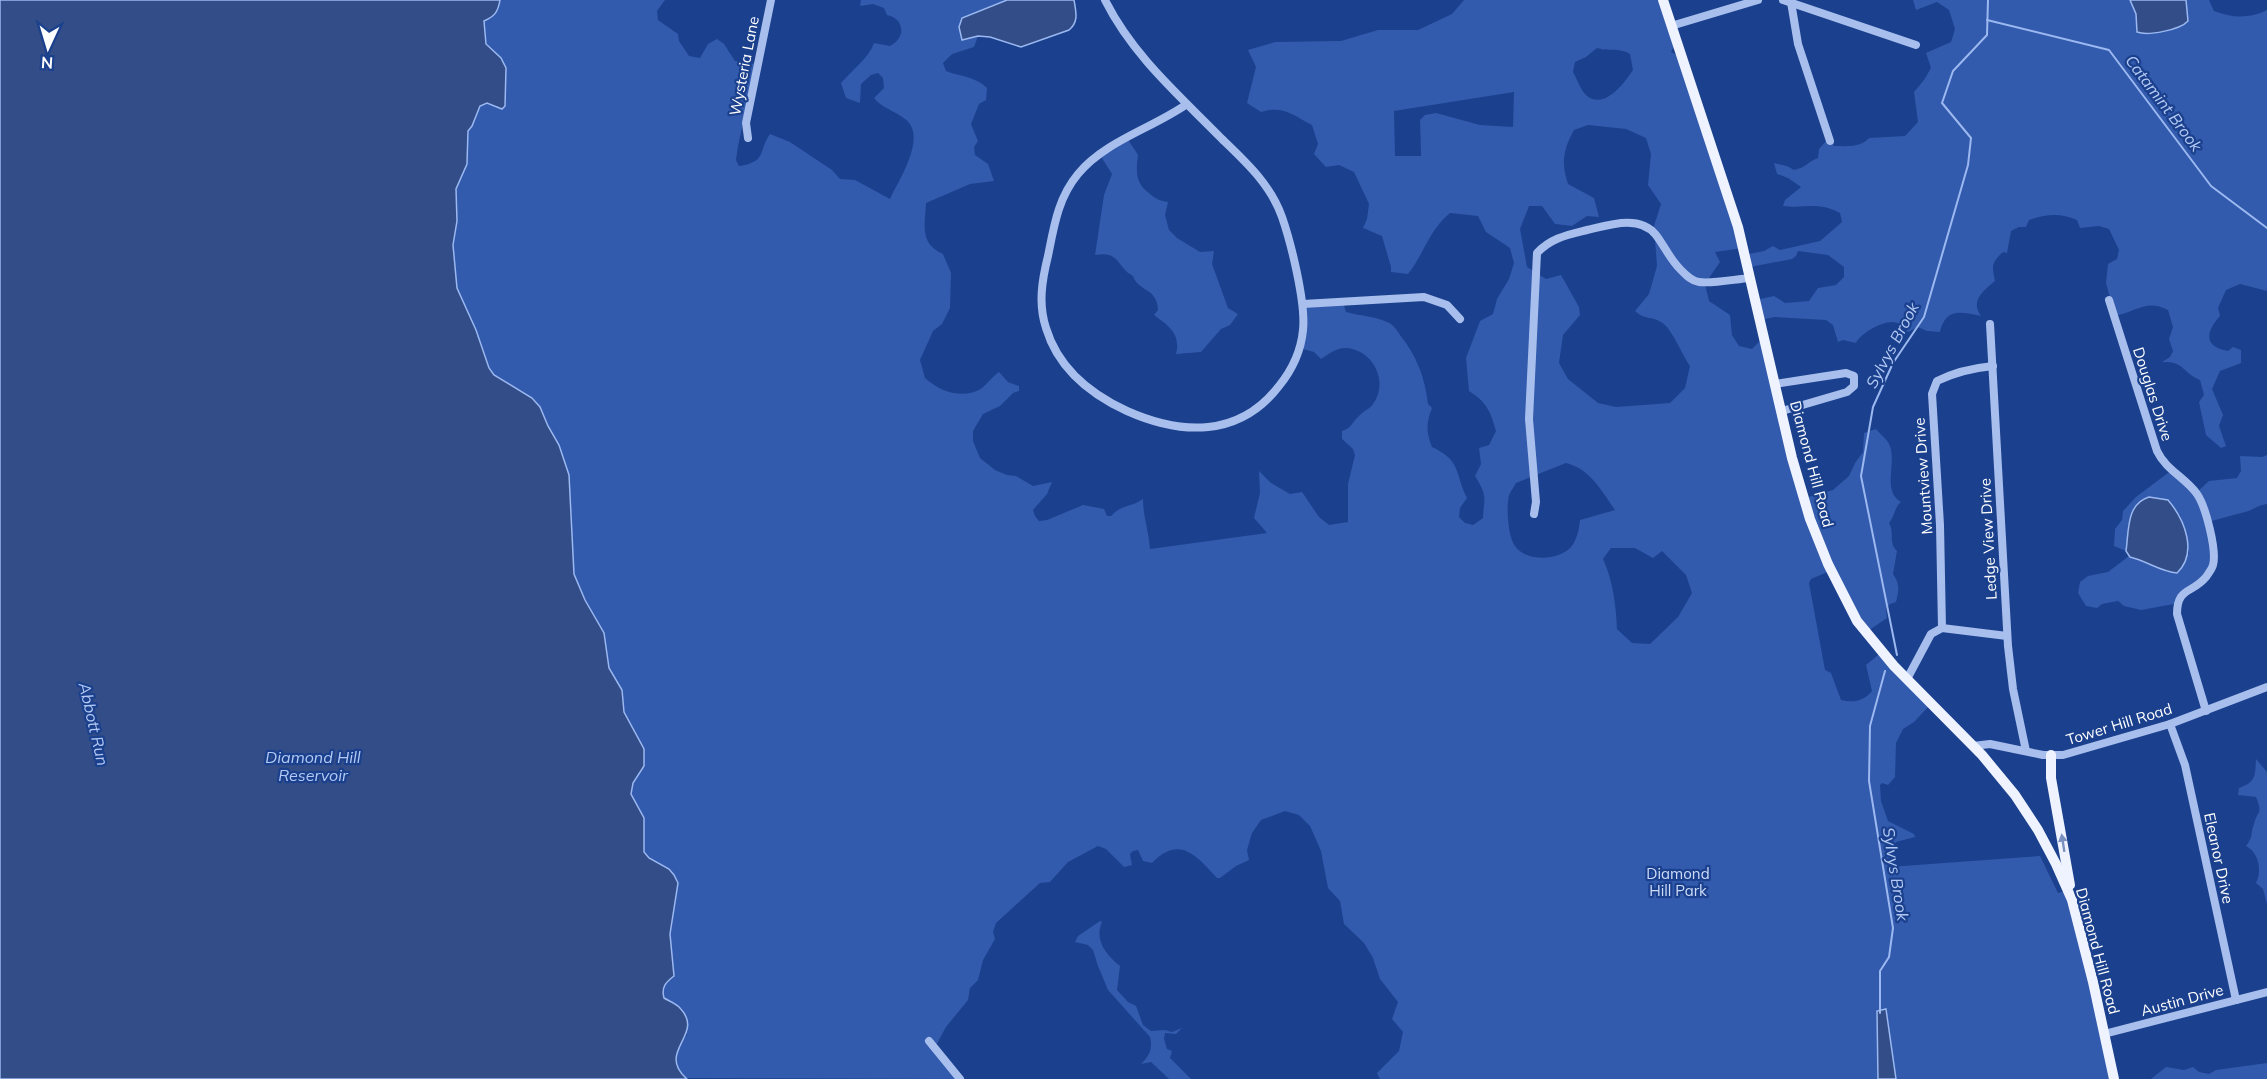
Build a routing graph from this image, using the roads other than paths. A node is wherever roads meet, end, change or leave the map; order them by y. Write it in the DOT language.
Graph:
graph roads {
  1 [pos="771,0"];
  2 [pos="1105,0"];
  3 [pos="1663,0"];
  4 [pos="1758,0"];
  5 [pos="1787,1"];
  6 [pos="1671,26"];
  7 [pos="1916,45"];
  8 [pos="1187,104"];
  9 [pos="748,138"];
  10 [pos="1830,141"];
  11 [pos="1750,278"];
  12 [pos="2109,300"];
  13 [pos="1303,304"];
  14 [pos="1460,319"];
  15 [pos="1990,324"];
  16 [pos="1993,366"];
  17 [pos="1775,384"];
  18 [pos="1782,411"];
  19 [pos="1534,514"];
  20 [pos="1942,628"];
  21 [pos="2007,636"];
  22 [pos="1907,679"];
  23 [pos="2267,687"];
  24 [pos="2206,711"];
  25 [pos="2170,724"];
  26 [pos="1973,746"];
  27 [pos="2026,752"];
  28 [pos="2051,755"];
  29 [pos="2072,900"];
  30 [pos="2267,992"];
  31 [pos="2236,1000"];
  32 [pos="2104,1035"];
  33 [pos="929,1041"];
  34 [pos="960,1079"];
  35 [pos="2114,1079"];
  1 -- 9 [label="street, Wysteria Lane"];
  2 -- 8 [label="street"];
  3 -- 6 [label="main road, Diamond Hill Road"];
  4 -- 6 [label="street"];
  5 -- 7 [label="street"];
  5 -- 10 [label="street"];
  6 -- 11 [label="main road, Diamond Hill Road"];
  8 -- 13 [label="street"];
  8 -- 13 [label="street"];
  11 -- 17 [label="main road, Diamond Hill Road"];
  11 -- 19 [label="street"];
  12 -- 24 [label="street, Douglas Drive"];
  13 -- 14 [label="street"];
  15 -- 16 [label="street, Ledge View Drive"];
  16 -- 20 [label="street, Mountview Drive"];
  16 -- 21 [label="street, Ledge View Drive"];
  17 -- 18 [label="main road, Diamond Hill Road"];
  17 -- 18 [label="street"];
  18 -- 22 [label="main road, Diamond Hill Road"];
  20 -- 21 [label="street"];
  20 -- 22 [label="street"];
  21 -- 27 [label="street, Ledge View Drive"];
  22 -- 26 [label="main road, Diamond Hill Road"];
  23 -- 24 [label="street, Tower Hill Road"];
  24 -- 25 [label="street, Tower Hill Road"];
  25 -- 28 [label="street, Tower Hill Road"];
  25 -- 31 [label="street, Eleanor Drive"];
  26 -- 27 [label="street, Tower Hill Road"];
  26 -- 29 [label="main road, Diamond Hill Road"];
  27 -- 28 [label="street, Tower Hill Road"];
  29 -- 28 [label="main road, one-way"];
  29 -- 32 [label="main road, Diamond Hill Road"];
  30 -- 31 [label="street, Austin Drive"];
  31 -- 32 [label="street, Austin Drive"];
  32 -- 35 [label="main road, Diamond Hill Road"];
  33 -- 34 [label="street"];
}
